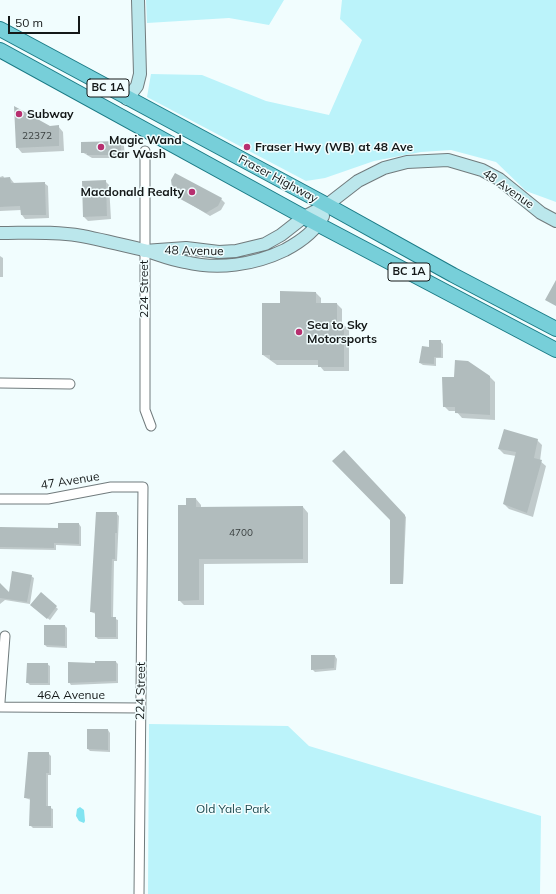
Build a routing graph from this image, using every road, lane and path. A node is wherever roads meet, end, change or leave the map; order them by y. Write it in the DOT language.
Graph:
graph roads {
  1 [pos="138,0"];
  2 [pos="0,29"];
  3 [pos="0,50"];
  4 [pos="127,99"];
  5 [pos="145,151"];
  6 [pos="327,205"];
  7 [pos="304,217"];
  8 [pos="556,221"];
  9 [pos="319,225"];
  10 [pos="0,233"];
  11 [pos="144,251"];
  12 [pos="556,329"];
  13 [pos="556,350"];
  14 [pos="0,383"];
  15 [pos="70,384"];
  16 [pos="151,426"];
  17 [pos="143,487"];
  18 [pos="0,499"];
  19 [pos="5,636"];
  20 [pos="0,702"];
  21 [pos="0,707"];
  22 [pos="141,708"];
  23 [pos="139,894"];
  1 -- 4 [label="main road"];
  2 -- 4 [label="main road, Fraser Highway / BC 1A"];
  3 -- 7 [label="main road, Fraser Highway / BC 1A"];
  4 -- 6 [label="main road, Fraser Highway / BC 1A"];
  5 -- 11 [label="street, 224 Street"];
  6 -- 7 [label="main road, 48 Avenue"];
  6 -- 8 [label="main road, 48 Avenue"];
  6 -- 9 [label="main road, 48 Avenue"];
  6 -- 12 [label="main road, Fraser Highway / BC 1A"];
  7 -- 9 [label="main road, Fraser Highway / BC 1A"];
  7 -- 11 [label="main road, 48 Avenue"];
  9 -- 11 [label="main road, 48 Avenue"];
  9 -- 13 [label="main road, Fraser Highway / BC 1A"];
  10 -- 11 [label="main road, 48 Avenue"];
  11 -- 16 [label="street, 224 Street"];
  14 -- 15 [label="street"];
  17 -- 18 [label="street, 47 Avenue"];
  17 -- 22 [label="street, 224 Street"];
  19 -- 20 [label="street"];
  21 -- 22 [label="street, 46A Avenue"];
  22 -- 23 [label="street, 224 Street"];
}
